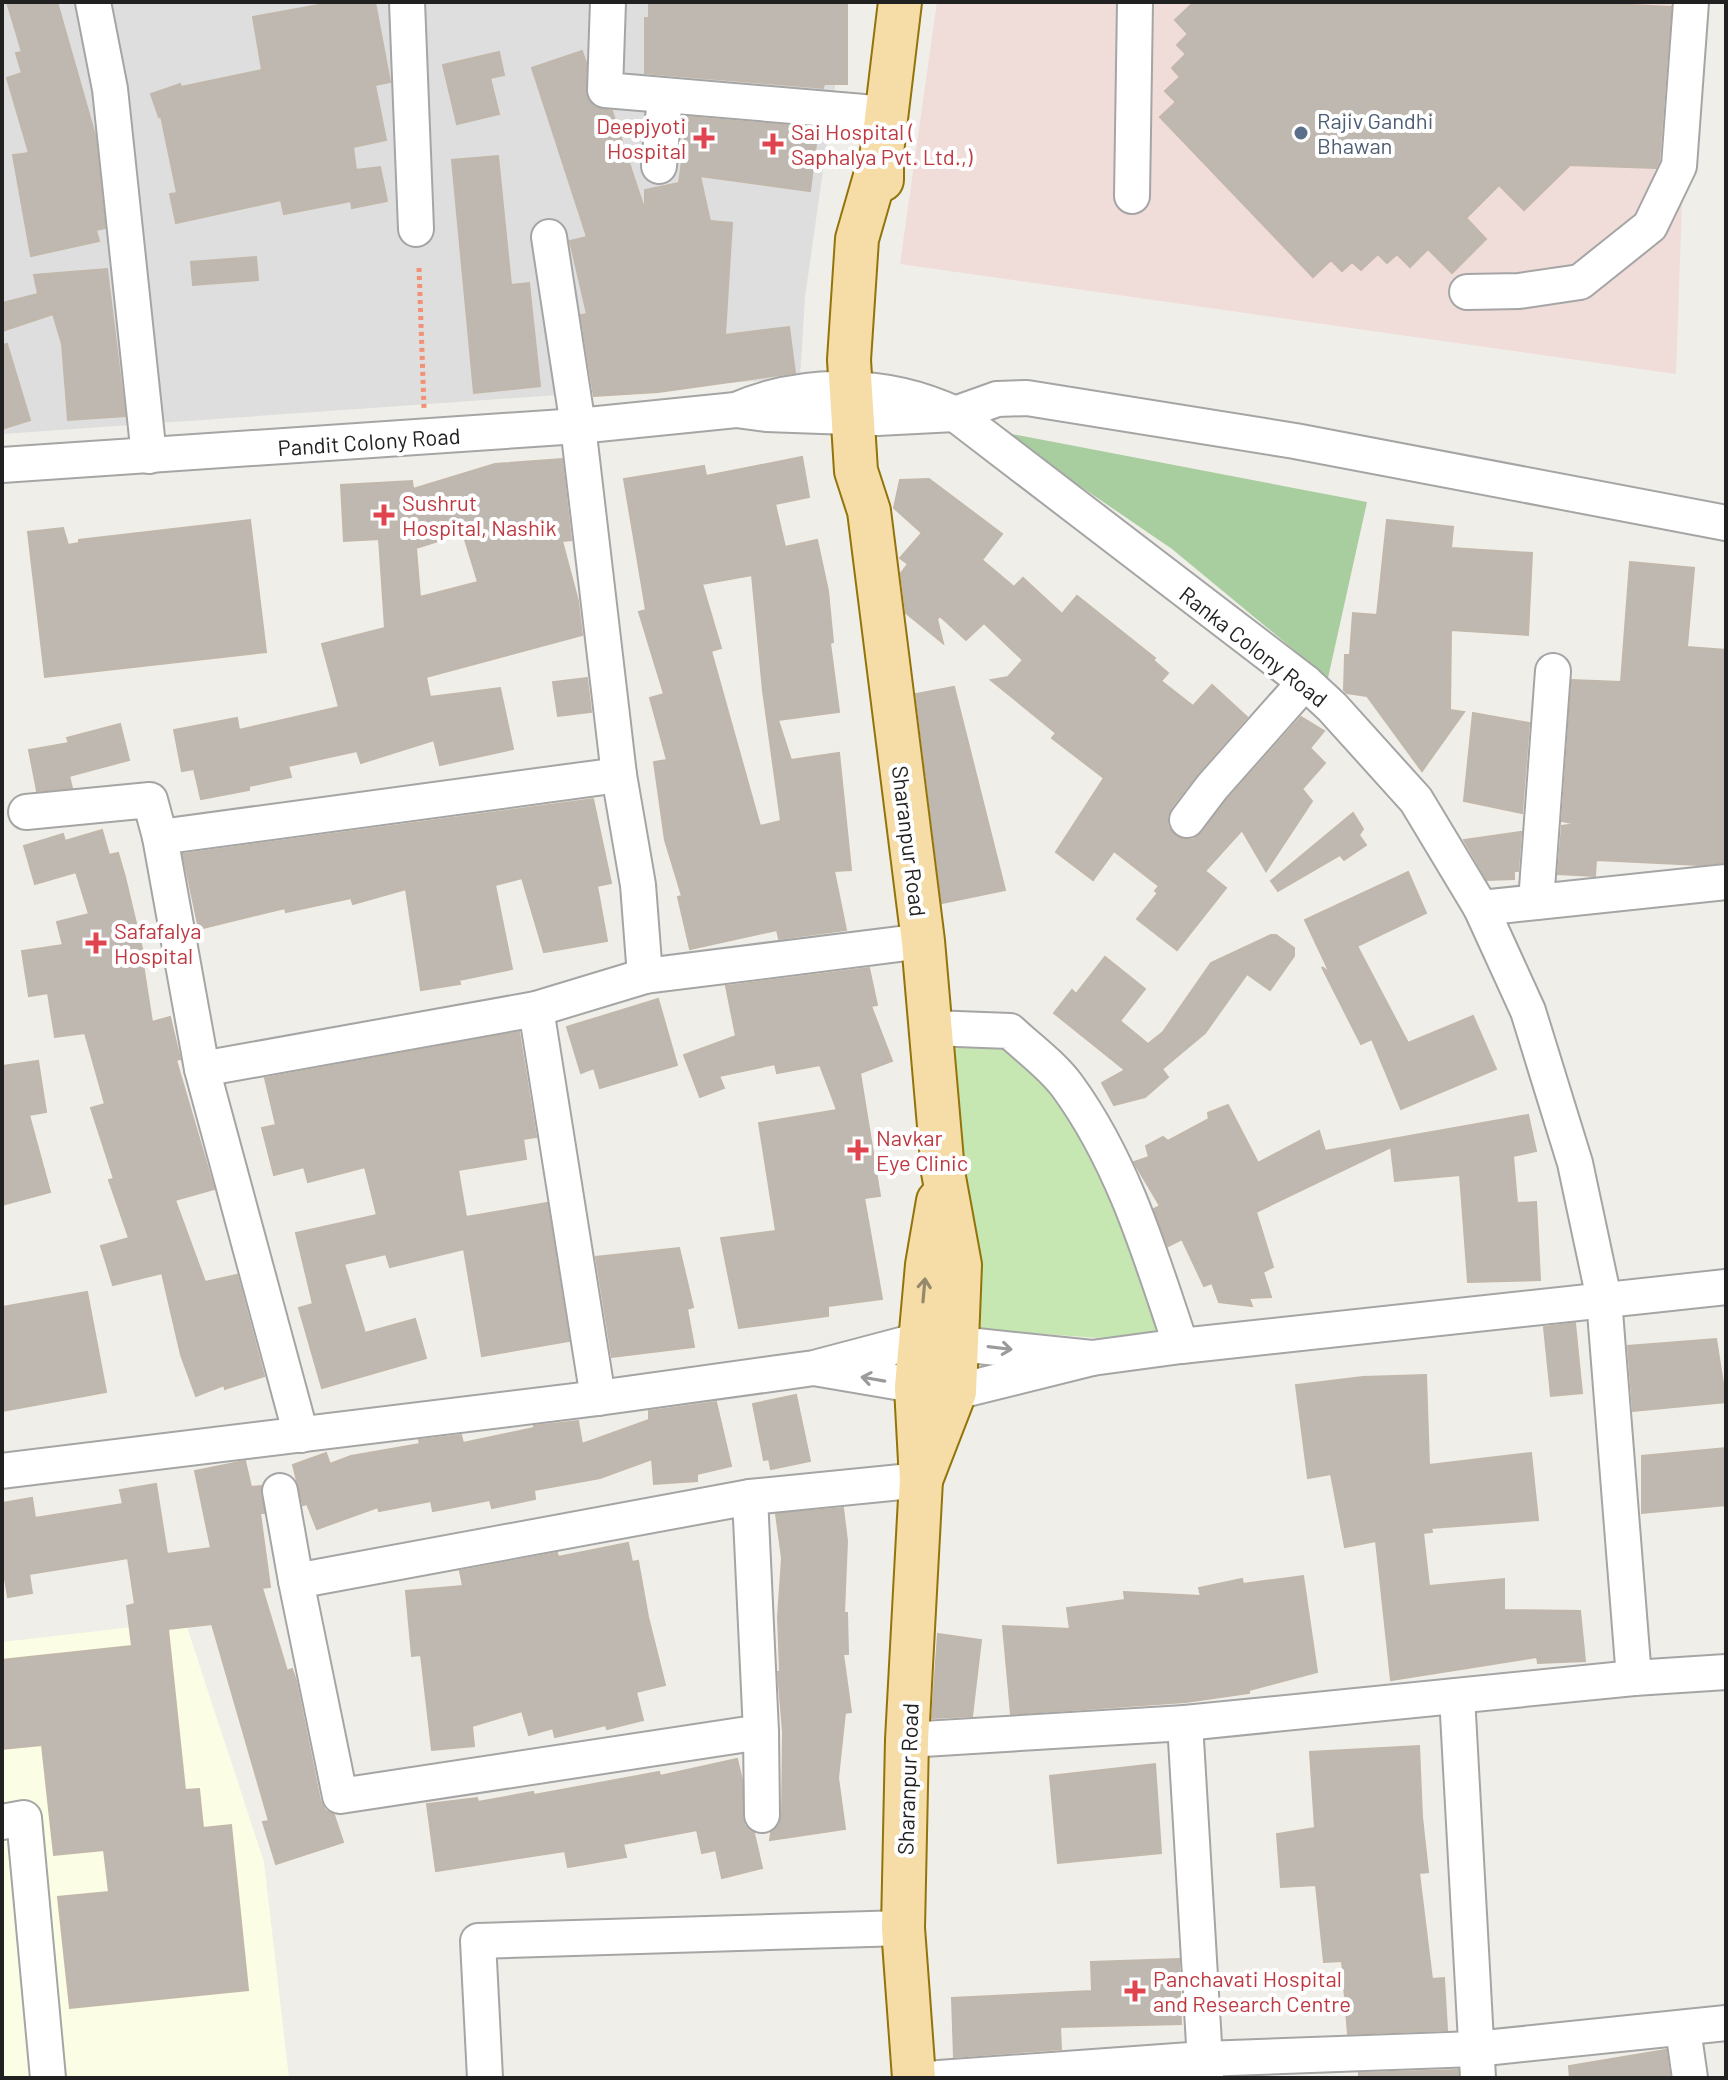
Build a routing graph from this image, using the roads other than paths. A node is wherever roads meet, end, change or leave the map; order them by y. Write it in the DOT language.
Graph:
graph roads {
  1 [pos="93,2"];
  2 [pos="407,2"];
  3 [pos="608,2"];
  4 [pos="900,2"];
  5 [pos="1135,2"];
  6 [pos="1691,2"];
  7 [pos="665,96"];
  8 [pos="885,133"];
  9 [pos="659,166"];
  10 [pos="1132,196"];
  11 [pos="416,229"];
  12 [pos="549,237"];
  13 [pos="1467,292"];
  14 [pos="864,403"];
  15 [pos="955,414"];
  16 [pos="578,426"];
  17 [pos="149,456"];
  18 [pos="2,465"];
  19 [pos="1726,523"];
  20 [pos="1553,671"];
  21 [pos="1305,682"];
  22 [pos="619,775"];
  23 [pos="26,812"];
  24 [pos="1187,820"];
  25 [pos="160,837"];
  26 [pos="1726,882"];
  27 [pos="1536,902"];
  28 [pos="1481,908"];
  29 [pos="923,941"];
  30 [pos="645,976"];
  31 [pos="536,1009"];
  32 [pos="931,1028"];
  33 [pos="202,1069"];
  34 [pos="1726,1287"];
  35 [pos="1604,1299"];
  36 [pos="939,1342"];
  37 [pos="1181,1346"];
  38 [pos="1092,1358"];
  39 [pos="814,1368"];
  40 [pos="936,1390"];
  41 [pos="598,1398"];
  42 [pos="301,1435"];
  43 [pos="2,1471"];
  44 [pos="921,1480"];
  45 [pos="280,1491"];
  46 [pos="750,1497"];
  47 [pos="296,1581"];
  48 [pos="1726,1672"];
  49 [pos="1634,1678"];
  50 [pos="1457,1696"];
  51 [pos="1185,1723"];
  52 [pos="761,1732"];
  53 [pos="907,1740"];
  54 [pos="762,1815"];
  55 [pos="2,1822"];
  56 [pos="903,1928"];
  57 [pos="1726,2023"];
  58 [pos="1683,2029"];
  59 [pos="1476,2064"];
  60 [pos="1205,2068"];
  61 [pos="48,2078"];
  62 [pos="485,2078"];
  63 [pos="914,2078"];
  64 [pos="939,2078"];
  65 [pos="1690,2078"];
  1 -- 17 [label="street"];
  2 -- 11 [label="street"];
  3 -- 7 [label="street"];
  4 -- 8 [label="main road, Sharanpur Road"];
  5 -- 10 [label="street"];
  6 -- 13 [label="street"];
  7 -- 8 [label="street"];
  7 -- 9 [label="street"];
  8 -- 14 [label="main road, Sharanpur Road"];
  12 -- 16 [label="street"];
  14 -- 15 [label="street, Ranka Colony Road"];
  14 -- 16 [label="street, Pandit Colony Road"];
  14 -- 29 [label="main road, Sharanpur Road"];
  15 -- 19 [label="street"];
  15 -- 21 [label="street, Ranka Colony Road"];
  16 -- 17 [label="street, Pandit Colony Road"];
  16 -- 22 [label="street"];
  17 -- 18 [label="street, Pandit Colony Road"];
  20 -- 27 [label="street"];
  21 -- 24 [label="street"];
  21 -- 28 [label="street, Ranka Colony Road"];
  22 -- 25 [label="street"];
  22 -- 30 [label="street"];
  23 -- 25 [label="street"];
  25 -- 33 [label="street"];
  26 -- 27 [label="street"];
  27 -- 28 [label="street"];
  28 -- 35 [label="street, Ranka Colony Road"];
  29 -- 30 [label="street"];
  29 -- 32 [label="main road, Sharanpur Road"];
  30 -- 31 [label="street"];
  31 -- 33 [label="street"];
  31 -- 41 [label="street"];
  32 -- 36 [label="main road, Sharanpur Road"];
  32 -- 37 [label="street"];
  33 -- 42 [label="street"];
  34 -- 35 [label="street"];
  35 -- 37 [label="street"];
  35 -- 49 [label="street, Ranka Colony Road"];
  36 -- 38 [label="street, one-way"];
  36 -- 39 [label="street"];
  36 -- 40 [label="main road, Sharanpur Road"];
  37 -- 38 [label="street"];
  38 -- 40 [label="street"];
  40 -- 39 [label="street, one-way"];
  39 -- 41 [label="street"];
  40 -- 44 [label="main road, Sharanpur Road"];
  41 -- 42 [label="street"];
  42 -- 43 [label="street"];
  44 -- 46 [label="street"];
  44 -- 53 [label="main road, Sharanpur Road"];
  45 -- 47 [label="street"];
  46 -- 47 [label="street"];
  46 -- 52 [label="street"];
  47 -- 52 [label="street"];
  48 -- 49 [label="street"];
  49 -- 50 [label="street"];
  50 -- 51 [label="street"];
  50 -- 59 [label="street"];
  51 -- 53 [label="street"];
  51 -- 60 [label="street"];
  52 -- 54 [label="street"];
  53 -- 56 [label="main road, Sharanpur Road"];
  55 -- 61 [label="street"];
  56 -- 62 [label="street"];
  56 -- 63 [label="main road, Sharanpur Road"];
  57 -- 58 [label="street"];
  58 -- 59 [label="street"];
  58 -- 65 [label="street"];
  59 -- 60 [label="street"];
  60 -- 64 [label="street"];
}
